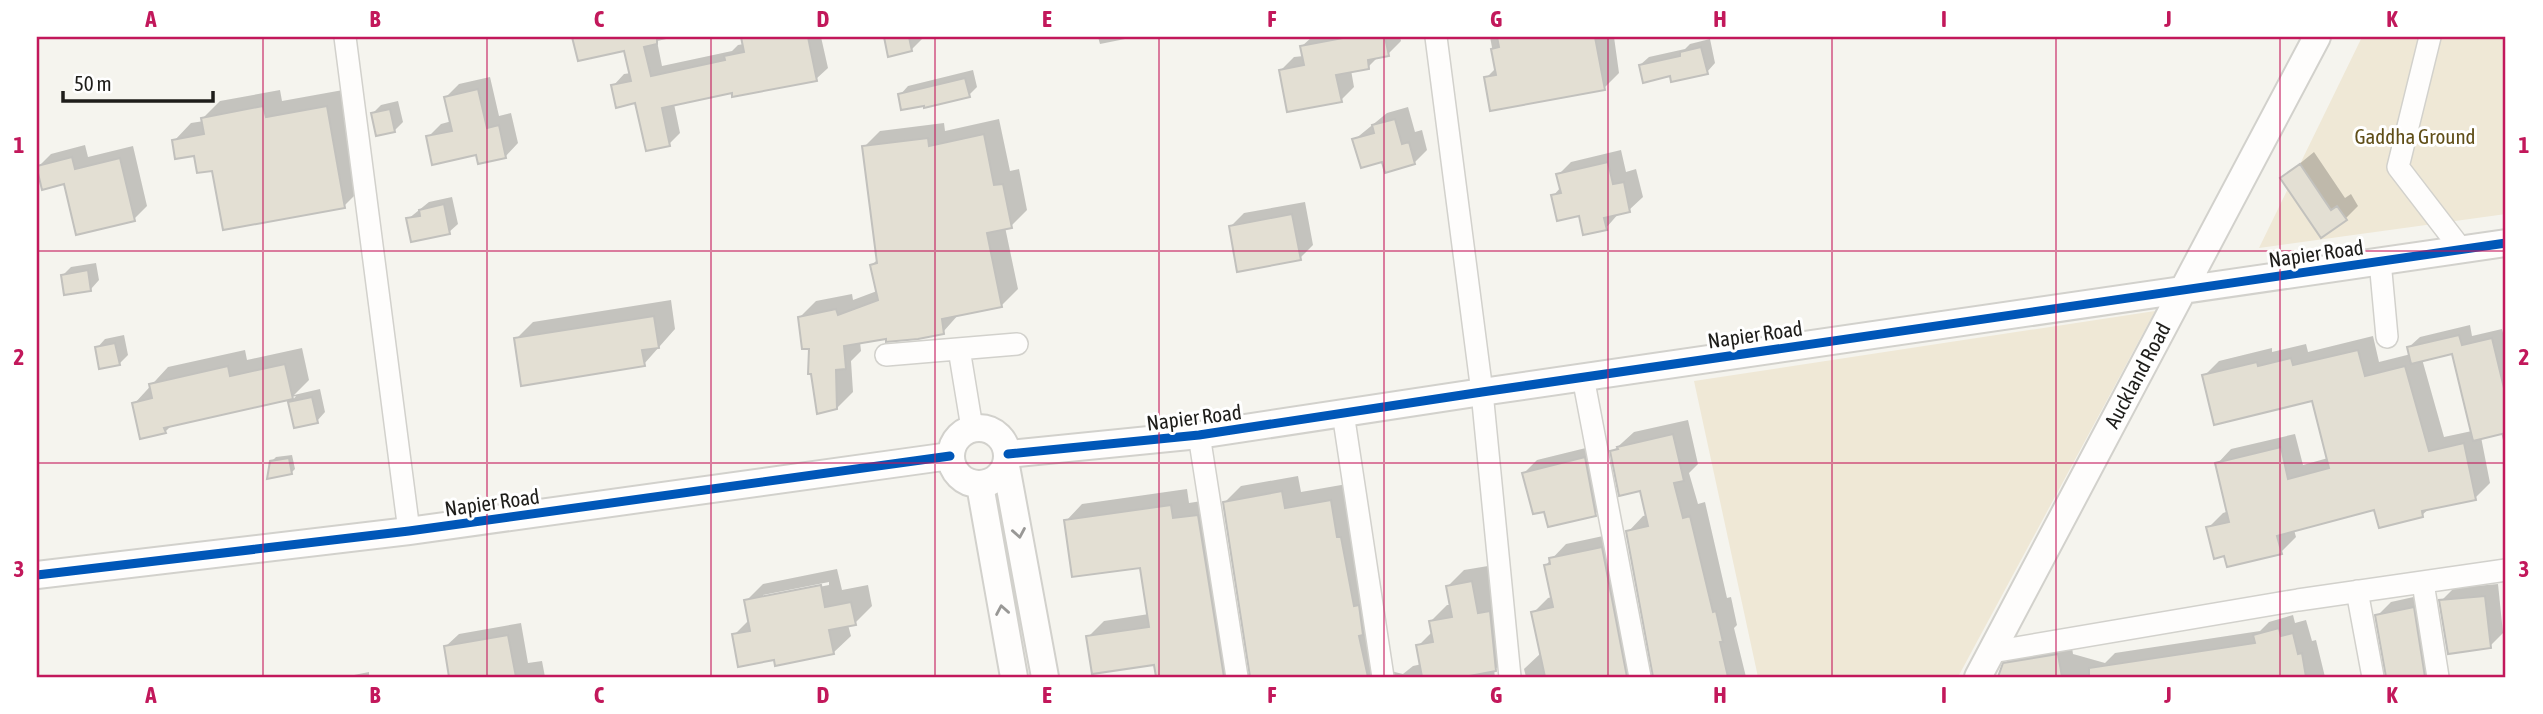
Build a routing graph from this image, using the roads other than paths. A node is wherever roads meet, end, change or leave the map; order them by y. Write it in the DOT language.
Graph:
graph roads {
  1 [pos="345,37"];
  2 [pos="1436,37"];
  3 [pos="2317,37"];
  4 [pos="2430,37"];
  5 [pos="2506,243"];
  6 [pos="2460,249"];
  7 [pos="2380,261"];
  8 [pos="2181,290"];
  9 [pos="2387,337"];
  10 [pos="1017,344"];
  11 [pos="959,349"];
  12 [pos="886,355"];
  13 [pos="1583,377"];
  14 [pos="1482,392"];
  15 [pos="1343,413"];
  16 [pos="972,428"];
  17 [pos="1199,435"];
  18 [pos="950,456"];
  19 [pos="1007,460"];
  20 [pos="980,485"];
  21 [pos="410,531"];
  22 [pos="2506,570"];
  23 [pos="37,575"];
  24 [pos="2423,583"];
  25 [pos="2357,592"];
  26 [pos="1992,652"];
  27 [pos="1014,677"];
  28 [pos="1045,677"];
  29 [pos="1237,677"];
  30 [pos="1383,677"];
  31 [pos="1510,677"];
  32 [pos="1640,677"];
  33 [pos="1978,677"];
  34 [pos="2373,677"];
  35 [pos="2438,677"];
  1 -- 21 [label="street"];
  2 -- 14 [label="street"];
  3 -- 8 [label="street, Auckland Road"];
  4 -- 6 [label="street"];
  5 -- 6 [label="street, Napier Road"];
  6 -- 7 [label="street, Napier Road"];
  7 -- 8 [label="street, Napier Road"];
  7 -- 9 [label="street"];
  8 -- 13 [label="street, Napier Road"];
  8 -- 26 [label="street, Auckland Road"];
  10 -- 11 [label="street"];
  11 -- 12 [label="street"];
  11 -- 16 [label="street"];
  13 -- 14 [label="street, Napier Road"];
  13 -- 32 [label="street"];
  14 -- 15 [label="street, Napier Road"];
  14 -- 31 [label="street"];
  15 -- 17 [label="street, Napier Road"];
  15 -- 30 [label="street"];
  16 -- 18 [label="street"];
  16 -- 19 [label="street"];
  17 -- 19 [label="street, Napier Road"];
  17 -- 29 [label="street"];
  18 -- 20 [label="street"];
  18 -- 21 [label="street, Napier Road"];
  19 -- 20 [label="street"];
  19 -- 28 [label="street, one-way"];
  27 -- 20 [label="street, one-way"];
  21 -- 23 [label="street, Napier Road"];
  22 -- 24 [label="street"];
  24 -- 25 [label="street"];
  24 -- 35 [label="street"];
  25 -- 26 [label="street"];
  25 -- 34 [label="street"];
  26 -- 33 [label="street, Auckland Road"];
}
